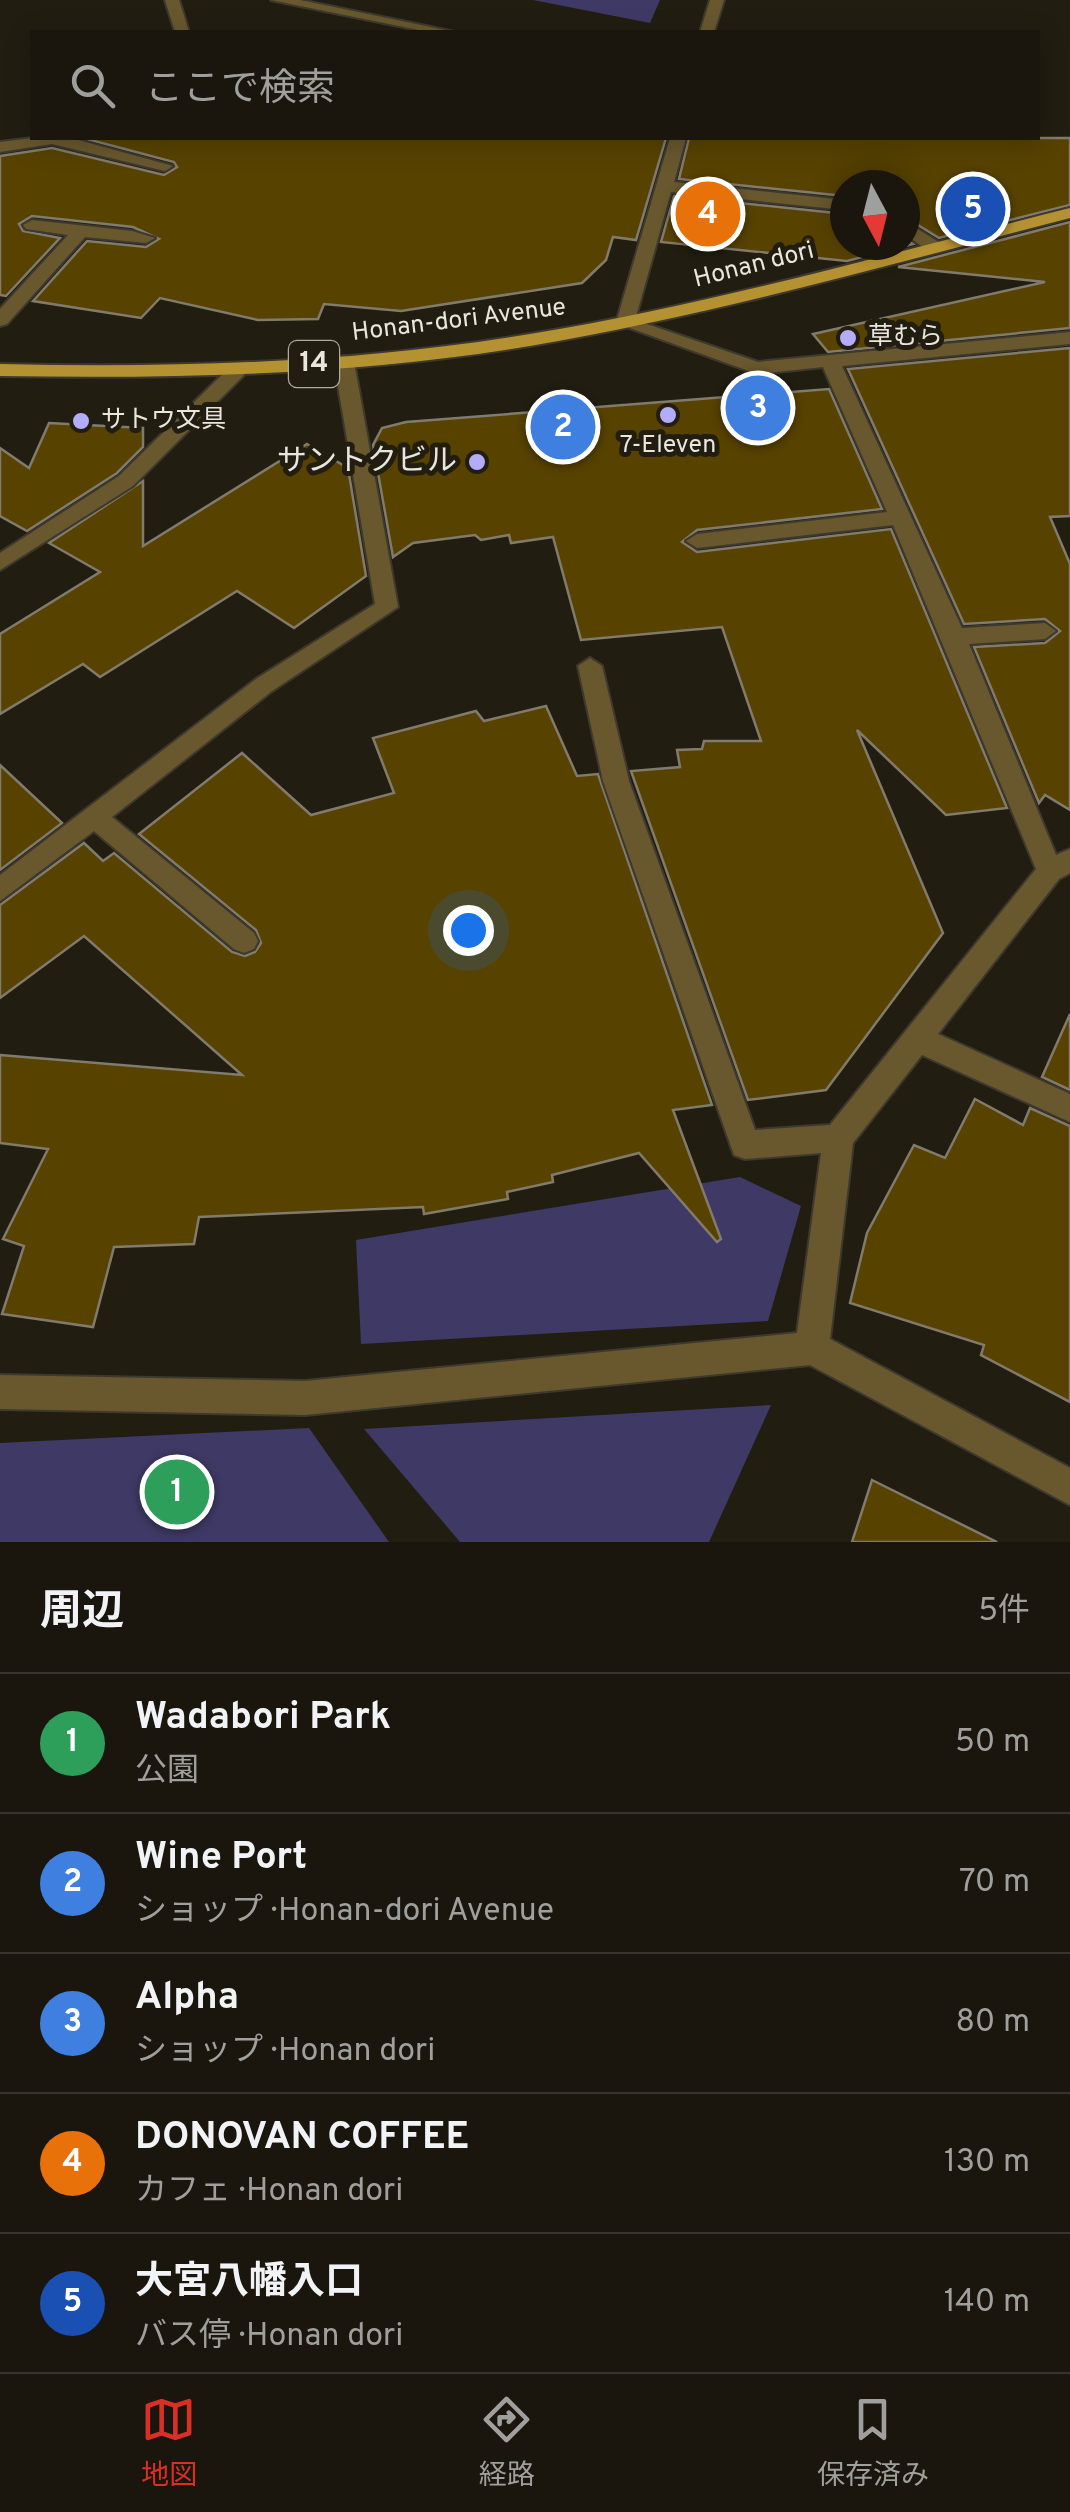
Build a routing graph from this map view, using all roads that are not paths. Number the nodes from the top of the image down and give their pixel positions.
1 (172, 0) edge
2 (278, 0) edge
3 (716, 0) edge
4 (181, 30) edge
5 (437, 30) edge
6 (708, 30) edge
7 (53, 140) edge
8 (64, 140) edge
9 (677, 140) edge
10 (0, 148) edge
11 (165, 166) dead end
12 (665, 186) junction
13 (830, 204) edge
14 (1070, 213) edge
15 (32, 225) dead end
16 (78, 235) junction
17 (920, 237) edge
18 (146, 238) dead end
19 (934, 247) junction
20 (0, 320) edge
21 (625, 323) junction
22 (1070, 338) edge
23 (344, 362) junction
24 (831, 364) junction
25 (0, 370) edge
26 (236, 372) junction
27 (900, 518) junction
28 (697, 541) dead end
29 (0, 562) edge
30 (1045, 630) dead end
31 (954, 637) junction
32 (590, 666) dead end
33 (95, 816) junction
34 (1060, 866) edge
35 (0, 890) edge
36 (244, 941) dead end
37 (920, 1040) junction
38 (1070, 1108) edge
39 (838, 1138) junction
40 (812, 1348) junction
41 (0, 1392) edge
42 (1070, 1488) edge

1 - 4 street
2 - 5 street
3 - 6 street
7 - 10 street
8 - 11 street
9 - 12 street
12 - 13 street
12 - 21 street
14 - 19 main road, Honan dori / 14
15 - 16 street
16 - 18 street
16 - 20 street
17 - 19 street
19 - 21 main road, Honan dori / 14
21 - 23 main road, Honan-dori Avenue / 14
21 - 24 street
22 - 24 street
23 - 26 main road, Honan-dori Avenue / 14
23 - 33 street
24 - 27 street
25 - 26 main road, Honan-dori Avenue / 14
26 - 29 street
27 - 28 street
27 - 31 street
30 - 31 street
31 - 34 street
32 - 39 street
33 - 35 street
33 - 36 street
34 - 37 street
37 - 38 street
37 - 39 street
39 - 40 street
40 - 41 street
40 - 42 street

